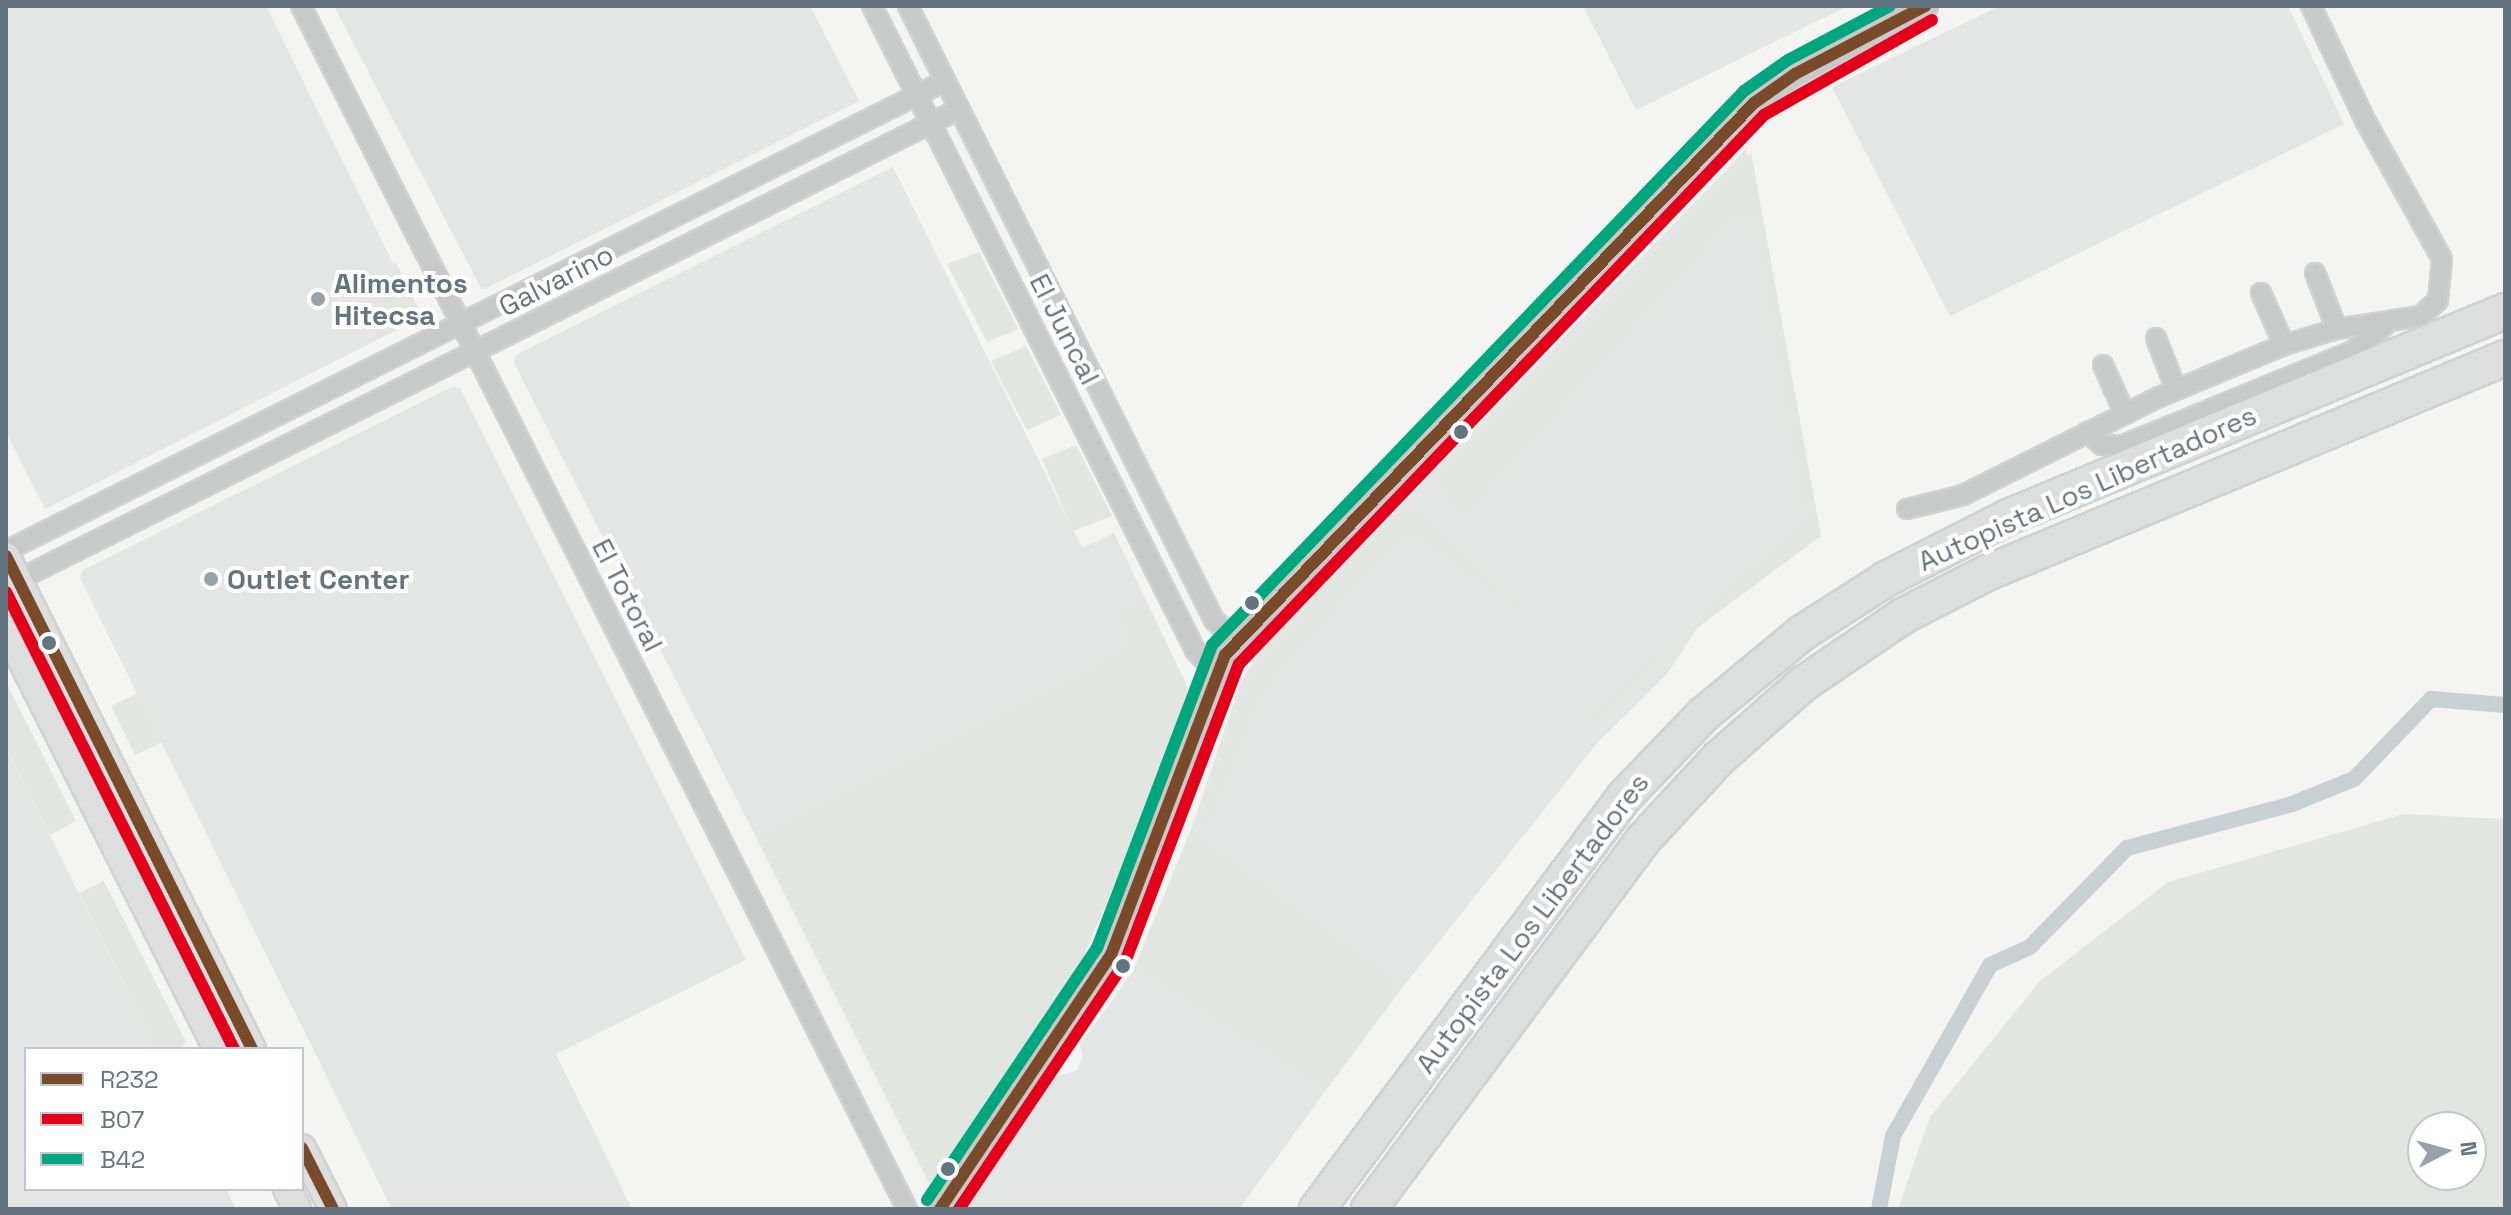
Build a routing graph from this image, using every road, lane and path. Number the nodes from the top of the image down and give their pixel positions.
1 (301, 6) edge
2 (872, 6) edge
3 (908, 6) edge
4 (1925, 6) edge
5 (2311, 6) edge
6 (945, 81) junction
7 (917, 95) junction
8 (959, 109) junction
9 (931, 123) junction
10 (2315, 273) dead end
11 (2261, 293) dead end
12 (2505, 311) edge
13 (460, 325) junction
14 (2385, 325) junction
15 (2337, 329) junction
16 (2156, 338) dead end
17 (2284, 345) junction
18 (474, 352) junction
19 (2505, 358) edge
20 (2103, 365) dead end
21 (2176, 389) junction
22 (2125, 414) junction
23 (2087, 432) junction
24 (1907, 509) dead end
25 (6, 554) edge
26 (12, 583) edge
27 (6, 629) edge
28 (1236, 641) junction
29 (1215, 672) junction
30 (87, 721) junction
31 (59, 734) junction
32 (216, 1047) edge
33 (251, 1047) edge
34 (304, 1152) edge
35 (288, 1191) edge
36 (297, 1209) edge
37 (333, 1209) edge
38 (907, 1209) edge
39 (940, 1209) edge
40 (1317, 1209) edge
41 (1369, 1209) edge

1 - 13 street, El Totoral
2 - 7 street, El Juncal
3 - 6 street, El Juncal
4 - 28 street
5 - 14 street
6 - 7 street, Galvarino
6 - 8 street, El Juncal
7 - 9 street, El Juncal
7 - 13 street, Galvarino
8 - 9 street, Galvarino
8 - 28 street, El Juncal
9 - 18 street, Galvarino
9 - 29 street, El Juncal
10 - 15 street
11 - 17 street
12 - 40 highway, Autopista Los Libertadores
13 - 18 street, El Totoral
13 - 25 street, Galvarino
14 - 15 street
14 - 23 street
15 - 17 street
16 - 21 street
17 - 21 street
18 - 26 street, Galvarino
18 - 38 street, El Totoral
19 - 41 highway, Autopista Los Libertadores
20 - 22 street
21 - 22 street
22 - 23 street
23 - 24 street
25 - 26 main road
26 - 30 main road
27 - 31 main road
28 - 29 street
29 - 39 street
30 - 31 main road
30 - 33 main road
31 - 32 main road
34 - 37 main road
35 - 36 main road

